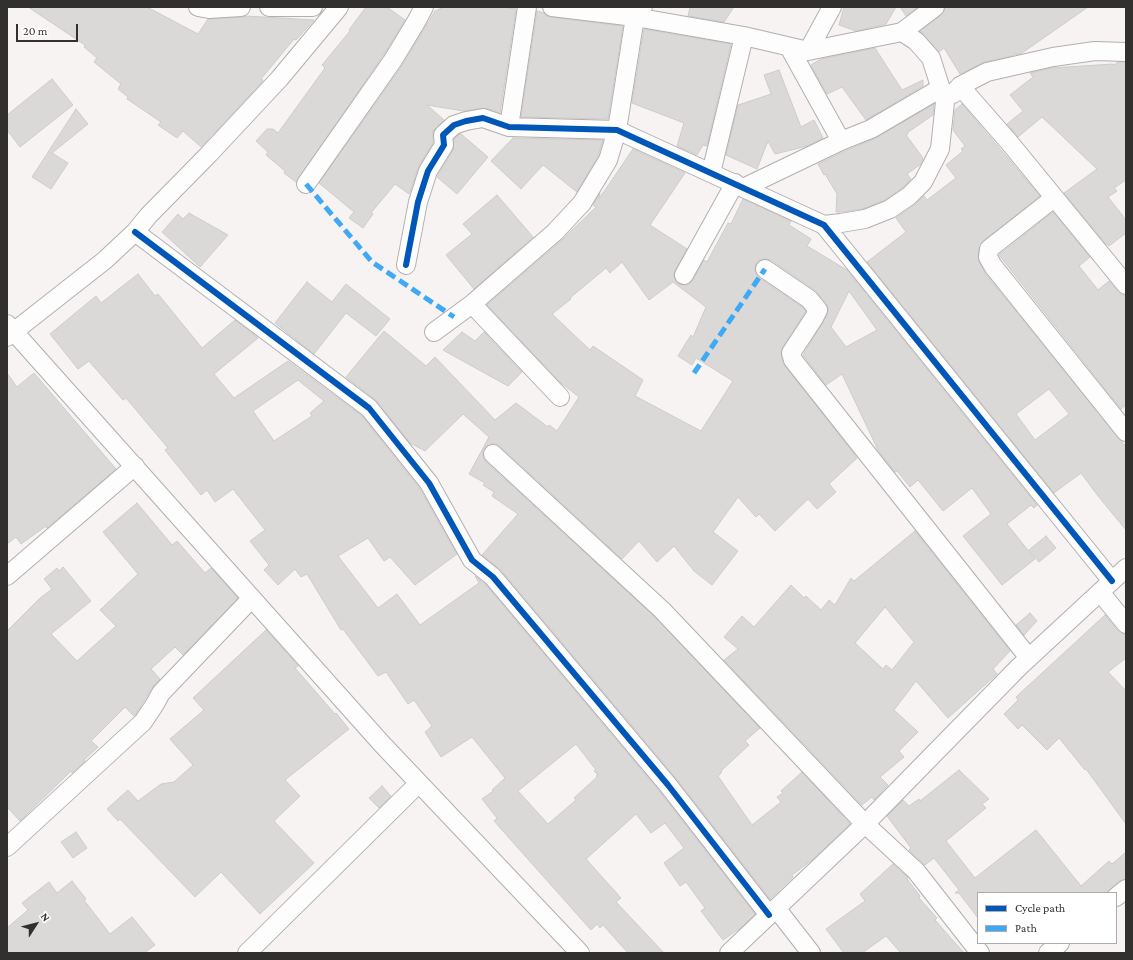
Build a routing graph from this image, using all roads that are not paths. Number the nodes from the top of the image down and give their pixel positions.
1 (241, 7) edge
2 (269, 7) edge
3 (313, 7) edge
4 (339, 7) edge
5 (424, 7) edge
6 (527, 7) edge
7 (552, 7) edge
8 (832, 7) edge
9 (935, 7) edge
10 (206, 8) edge
11 (639, 12) edge
12 (902, 32) junction
13 (744, 36) junction
14 (789, 47) junction
15 (808, 51) junction
16 (1126, 52) edge
17 (960, 86) junction
18 (943, 95) junction
19 (509, 127) junction
20 (616, 130) junction
21 (841, 141) junction
22 (710, 172) junction
23 (306, 184) dead end
24 (739, 186) junction
25 (1054, 198) junction
26 (824, 224) junction
27 (135, 232) junction
28 (406, 265) dead end
29 (765, 269) dead end
30 (684, 275) dead end
31 (1126, 285) edge
32 (472, 304) junction
33 (10, 331) edge
34 (434, 332) dead end
35 (560, 397) dead end
36 (1126, 432) edge
37 (493, 454) dead end
38 (135, 466) junction
39 (1126, 568) edge
40 (7, 576) edge
41 (1106, 587) junction
42 (252, 598) junction
43 (1126, 624) edge
44 (1029, 658) junction
45 (419, 783) junction
46 (865, 824) junction
47 (7, 847) edge
48 (1126, 888) edge
49 (1117, 896) edge
50 (773, 911) junction
51 (1059, 944) edge
52 (247, 953) edge
53 (580, 953) edge
54 (729, 953) edge
55 (812, 953) edge
56 (980, 953) edge
57 (1048, 953) edge

1 - 10 street
2 - 3 street
4 - 27 street
5 - 23 street
6 - 19 street
7 - 11 street
8 - 15 street
9 - 12 street
11 - 13 street
11 - 20 street
12 - 15 street
12 - 18 street
13 - 14 street
13 - 22 street
14 - 15 street
14 - 21 street
16 - 17 street
17 - 18 street
17 - 25 street
18 - 21 street
18 - 26 street
19 - 20 street
19 - 28 street
20 - 22 street
20 - 32 street
21 - 24 street
22 - 24 street
24 - 26 street
24 - 30 street
25 - 31 street
25 - 36 street
26 - 41 street
27 - 33 street
27 - 50 street
29 - 44 street
32 - 34 street
32 - 35 street
33 - 38 street
37 - 46 street
38 - 40 street
38 - 42 street
39 - 41 street
41 - 43 street
41 - 44 street
42 - 45 street
42 - 47 street
44 - 46 street
45 - 52 street
45 - 53 street
46 - 50 street
46 - 56 street
48 - 49 street
50 - 54 street
50 - 55 street
51 - 57 street

